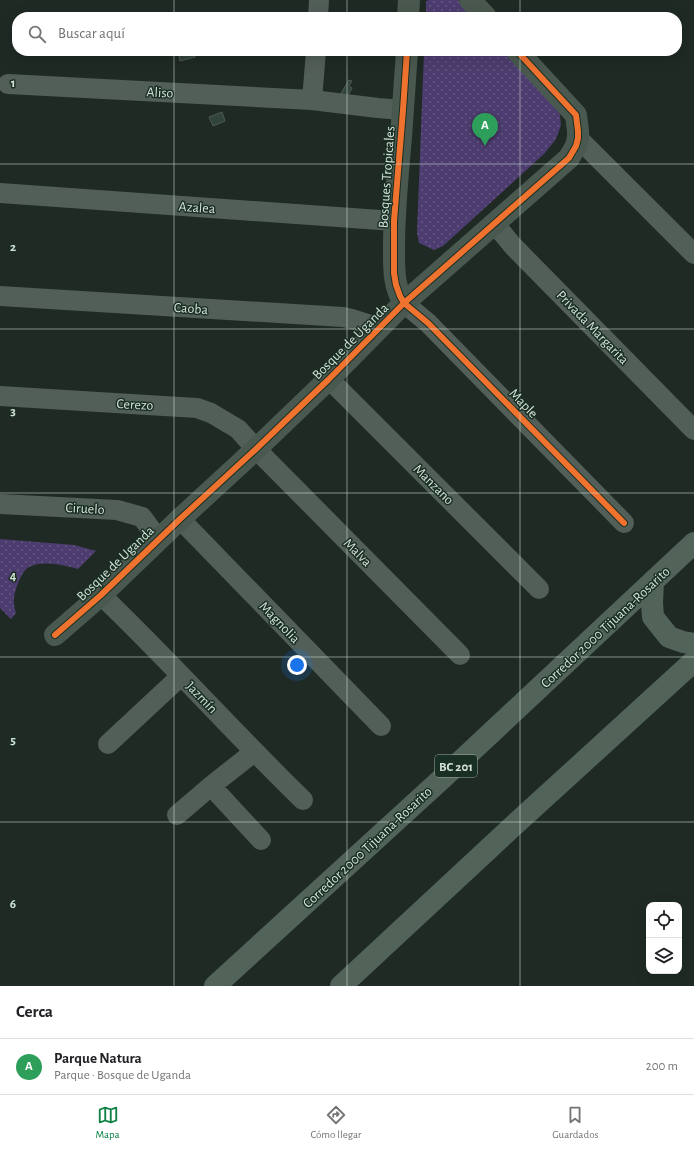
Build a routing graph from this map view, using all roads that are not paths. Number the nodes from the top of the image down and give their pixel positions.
1 (319, 0) edge
2 (409, 0) edge
3 (470, 0) edge
4 (318, 12) edge
5 (408, 12) edge
6 (481, 12) edge
7 (316, 56) edge
8 (407, 56) edge
9 (522, 56) edge
10 (8, 84) dead end
11 (312, 100) junction
12 (403, 110) junction
13 (578, 138) junction
14 (0, 193) edge
15 (394, 221) junction
16 (494, 223) junction
17 (694, 254) edge
18 (0, 296) edge
19 (404, 303) junction
20 (380, 328) junction
21 (329, 380) junction
22 (0, 396) edge
23 (694, 430) edge
24 (256, 449) junction
25 (0, 504) edge
26 (180, 519) junction
27 (624, 523) dead end
28 (158, 539) junction
29 (694, 543) edge
30 (654, 581) junction
31 (539, 589) dead end
32 (101, 595) junction
33 (55, 635) dead end
34 (694, 644) edge
35 (460, 655) dead end
36 (694, 661) edge
37 (181, 676) junction
38 (381, 726) dead end
39 (108, 744) dead end
40 (254, 752) junction
41 (211, 786) junction
42 (303, 800) dead end
43 (178, 815) dead end
44 (261, 840) dead end
45 (215, 986) edge
46 (341, 986) edge

1 - 4 street
2 - 5 street
3 - 6 street
7 - 11 street
8 - 12 street, Bosques Tropicales
9 - 13 street, Bosque de Uganda
10 - 11 street, Aliso
11 - 12 street, Aliso
12 - 15 street, Bosques Tropicales
13 - 16 street, Bosque de Uganda
13 - 17 street
14 - 15 street, Azalea
15 - 19 street, Bosques Tropicales
16 - 19 street, Bosque de Uganda
16 - 23 street, Privada Margarita
18 - 20 street, Caoba
19 - 20 street, Bosque de Uganda
19 - 27 street, Maple
20 - 21 street, Bosque de Uganda
21 - 24 street, Bosque de Uganda
21 - 31 street, Manzano
22 - 24 street, Cerezo
24 - 26 street, Bosque de Uganda
24 - 35 street, Malva
25 - 28 street, Ciruelo
26 - 28 street, Bosque de Uganda
26 - 38 street, Magnolia
28 - 32 street, Bosque de Uganda
29 - 30 highway, Corredor 2000 Tijuana-Rosarito / BC 201
30 - 34 highway
30 - 45 highway, Corredor 2000 Tijuana-Rosarito / BC 201
32 - 33 street, Bosque de Uganda
32 - 37 street, Jazmín
36 - 46 highway
37 - 39 street
37 - 40 street, Jazmín
40 - 41 street
40 - 42 street, Jazmín
41 - 43 street
41 - 44 street

